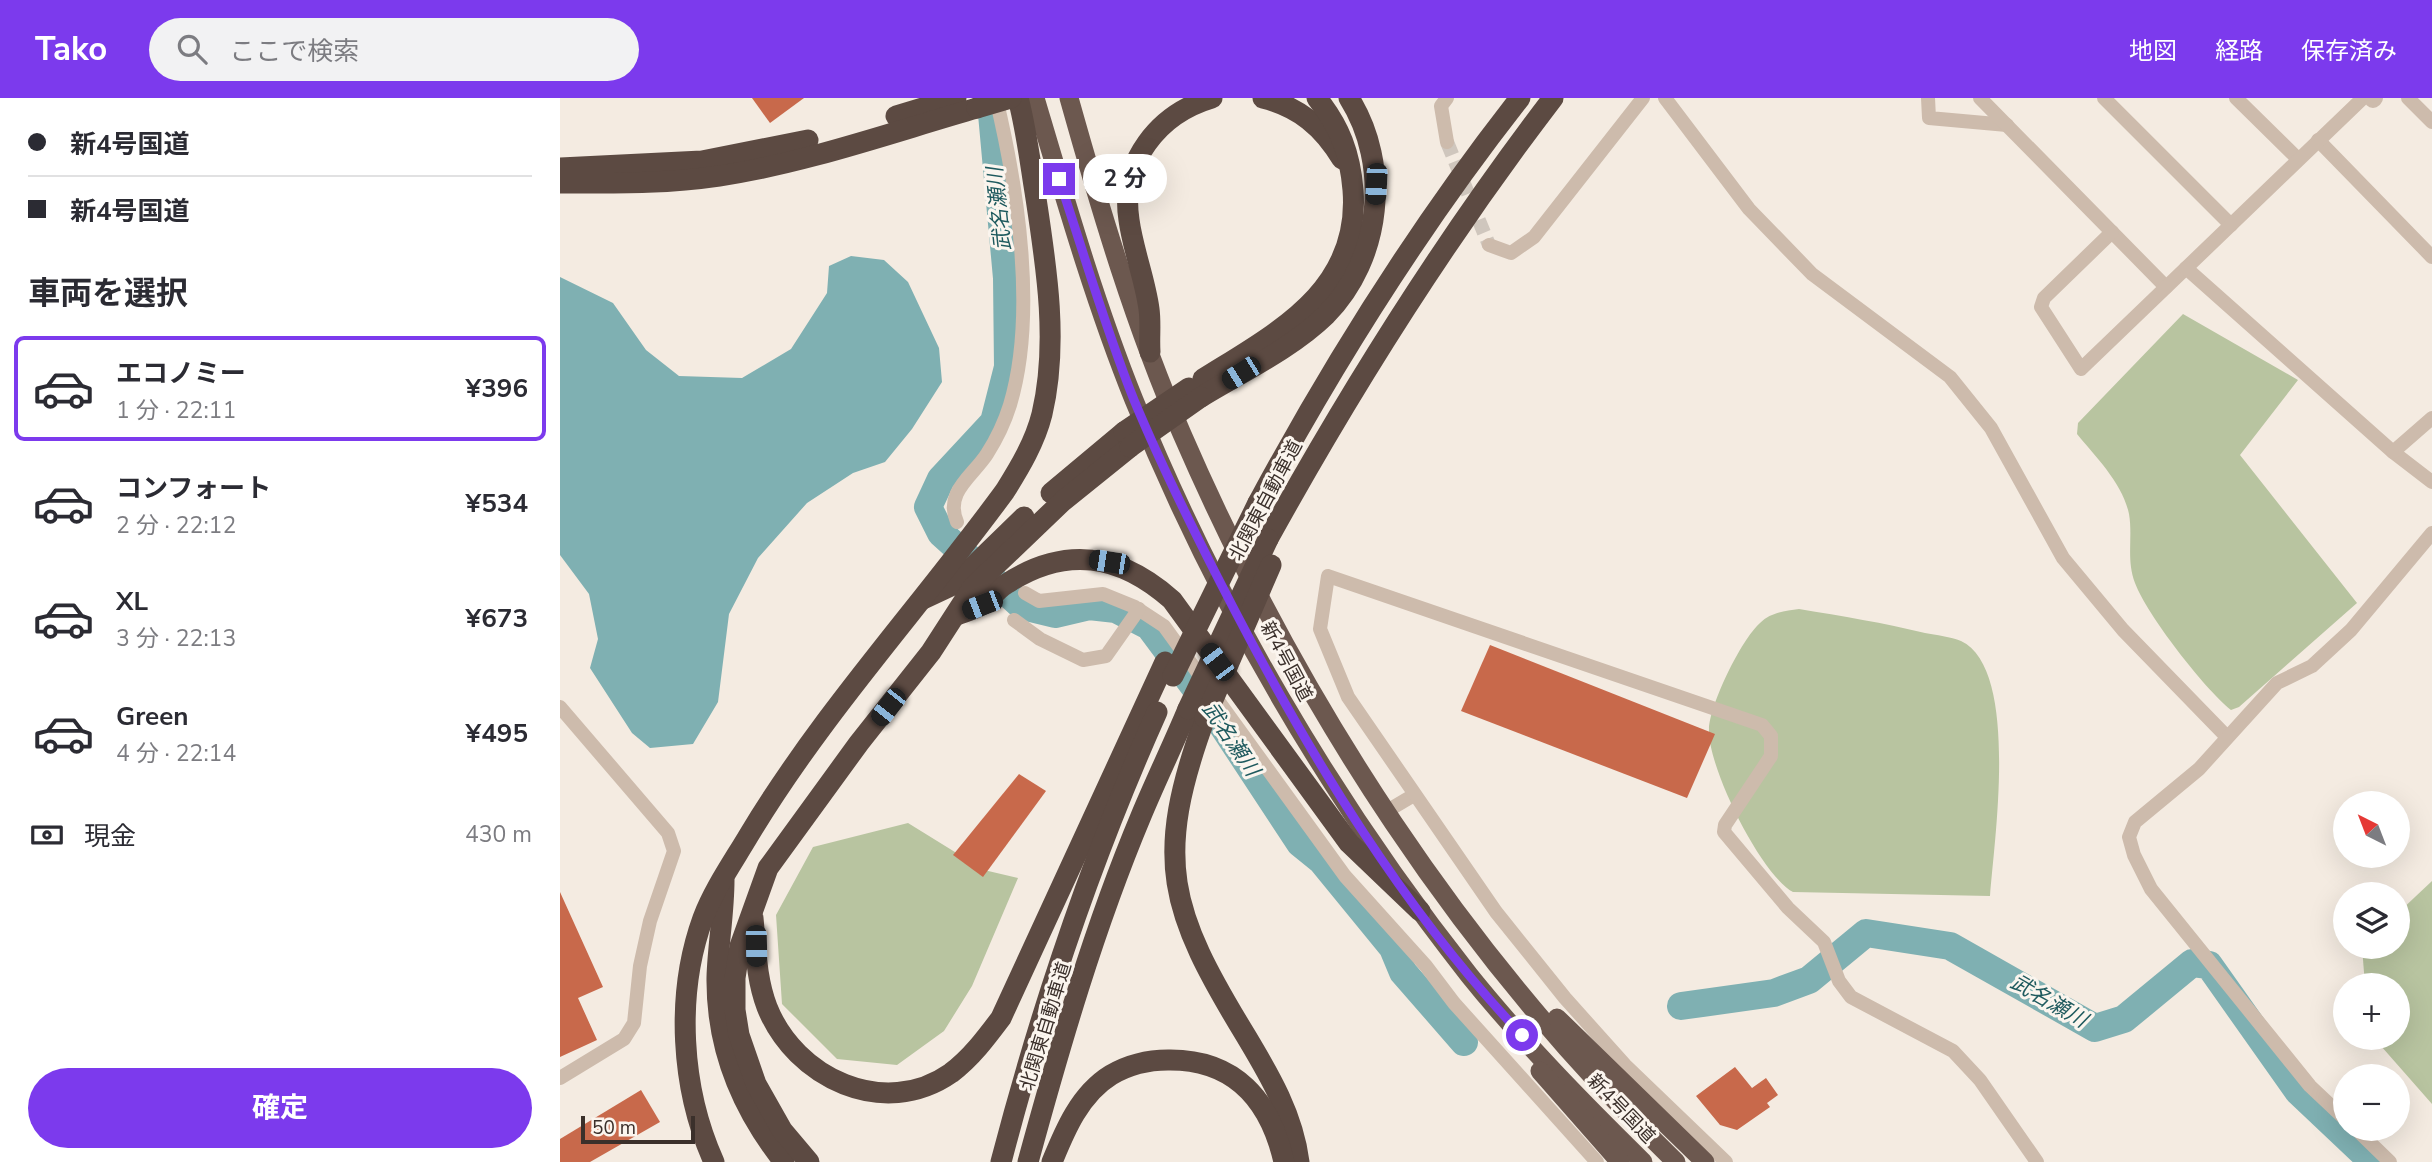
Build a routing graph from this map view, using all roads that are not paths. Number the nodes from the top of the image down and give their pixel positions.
1 (957, 98) edge
2 (1011, 98) edge
3 (1018, 98) edge
4 (1035, 98) edge
5 (1069, 98) edge
6 (1212, 98) edge
7 (1262, 98) edge
8 (1317, 98) edge
9 (1337, 98) edge
10 (1349, 98) edge
11 (1447, 98) edge
12 (1520, 98) edge
13 (1553, 98) edge
14 (1643, 98) edge
15 (1665, 98) edge
16 (1928, 98) edge
17 (2104, 98) edge
18 (2236, 98) edge
19 (2363, 98) edge
20 (2408, 98) edge
21 (1987, 100) edge
22 (986, 103) edge
23 (2432, 122) edge
24 (1363, 124) junction
25 (2007, 125) junction
26 (2318, 140) junction
27 (1447, 142) tunnel mouth
28 (2298, 159) junction
29 (560, 168) edge
30 (1352, 176) junction
31 (560, 183) edge
32 (2231, 225) junction
33 (2112, 232) junction
34 (1489, 245) dead end
35 (2432, 257) edge
36 (2186, 268) junction
37 (2166, 287) junction
38 (1150, 352) junction
39 (1198, 391) junction
40 (2432, 418) edge
41 (1127, 440) junction
42 (2393, 452) junction
43 (2432, 482) edge
44 (957, 522) dead end
45 (2432, 533) edge
46 (1025, 593) dead end
47 (921, 600) junction
48 (1139, 609) junction
49 (957, 615) junction
50 (1014, 620) dead end
51 (1169, 669) junction
52 (560, 707) edge
53 (1197, 713) junction
54 (2227, 737) junction
55 (1414, 795) junction
56 (1387, 811) junction
57 (724, 878) junction
58 (1420, 911) junction
59 (753, 916) junction
60 (1478, 942) junction
61 (1505, 1018) junction
62 (560, 1078) edge
63 (2333, 1107) edge
64 (2366, 1141) edge
65 (2383, 1160) edge
66 (714, 1162) edge
67 (784, 1162) edge
68 (808, 1162) edge
69 (1001, 1162) edge
70 (1028, 1162) edge
71 (1052, 1162) edge
72 (1284, 1162) edge
73 (1299, 1162) edge
74 (1597, 1162) edge
75 (1619, 1162) edge
76 (1643, 1162) edge
77 (1676, 1162) edge
78 (1705, 1162) edge
79 (1726, 1162) edge
80 (2037, 1162) edge

1 - 29 highway
2 - 22 highway, bridge
3 - 47 highway
4 - 58 highway, 新4号国道
5 - 38 highway, 新4号国道
6 - 38 highway
7 - 30 highway
8 - 30 highway
9 - 24 highway
10 - 24 highway
11 - 27 street
12 - 51 highway, 北関東自動車道, bridge
13 - 53 highway, bridge
14 - 34 street
15 - 54 street
16 - 25 street
17 - 32 street
18 - 28 street
19 - 26 street
20 - 23 street
21 - 25 street
22 - 31 highway
22 - 44 street
24 - 39 highway
25 - 33 street
26 - 28 street
26 - 35 street
28 - 32 street
30 - 39 highway
32 - 36 street
33 - 37 street
33 - 37 street
36 - 37 street
36 - 42 street
38 - 56 highway, 新4号国道
39 - 41 highway, bridge
40 - 42 street
41 - 47 highway
41 - 49 highway
42 - 43 street
45 - 54 street
46 - 48 street
47 - 57 highway
48 - 50 street
48 - 74 street
49 - 58 highway
49 - 59 highway
51 - 59 highway
51 - 69 highway, 北関東自動車道
52 - 62 street
53 - 70 highway, 北関東自動車道
53 - 73 highway
54 - 63 street
55 - 56 street
55 - 79 street
55 - 80 street
56 - 60 highway, 新4号国道
57 - 66 highway
57 - 67 highway
58 - 61 highway, 新4号国道
59 - 68 highway
60 - 77 highway, 新4号国道
60 - 78 highway
61 - 75 highway
61 - 76 highway, 新4号国道
64 - 65 street
71 - 72 highway

